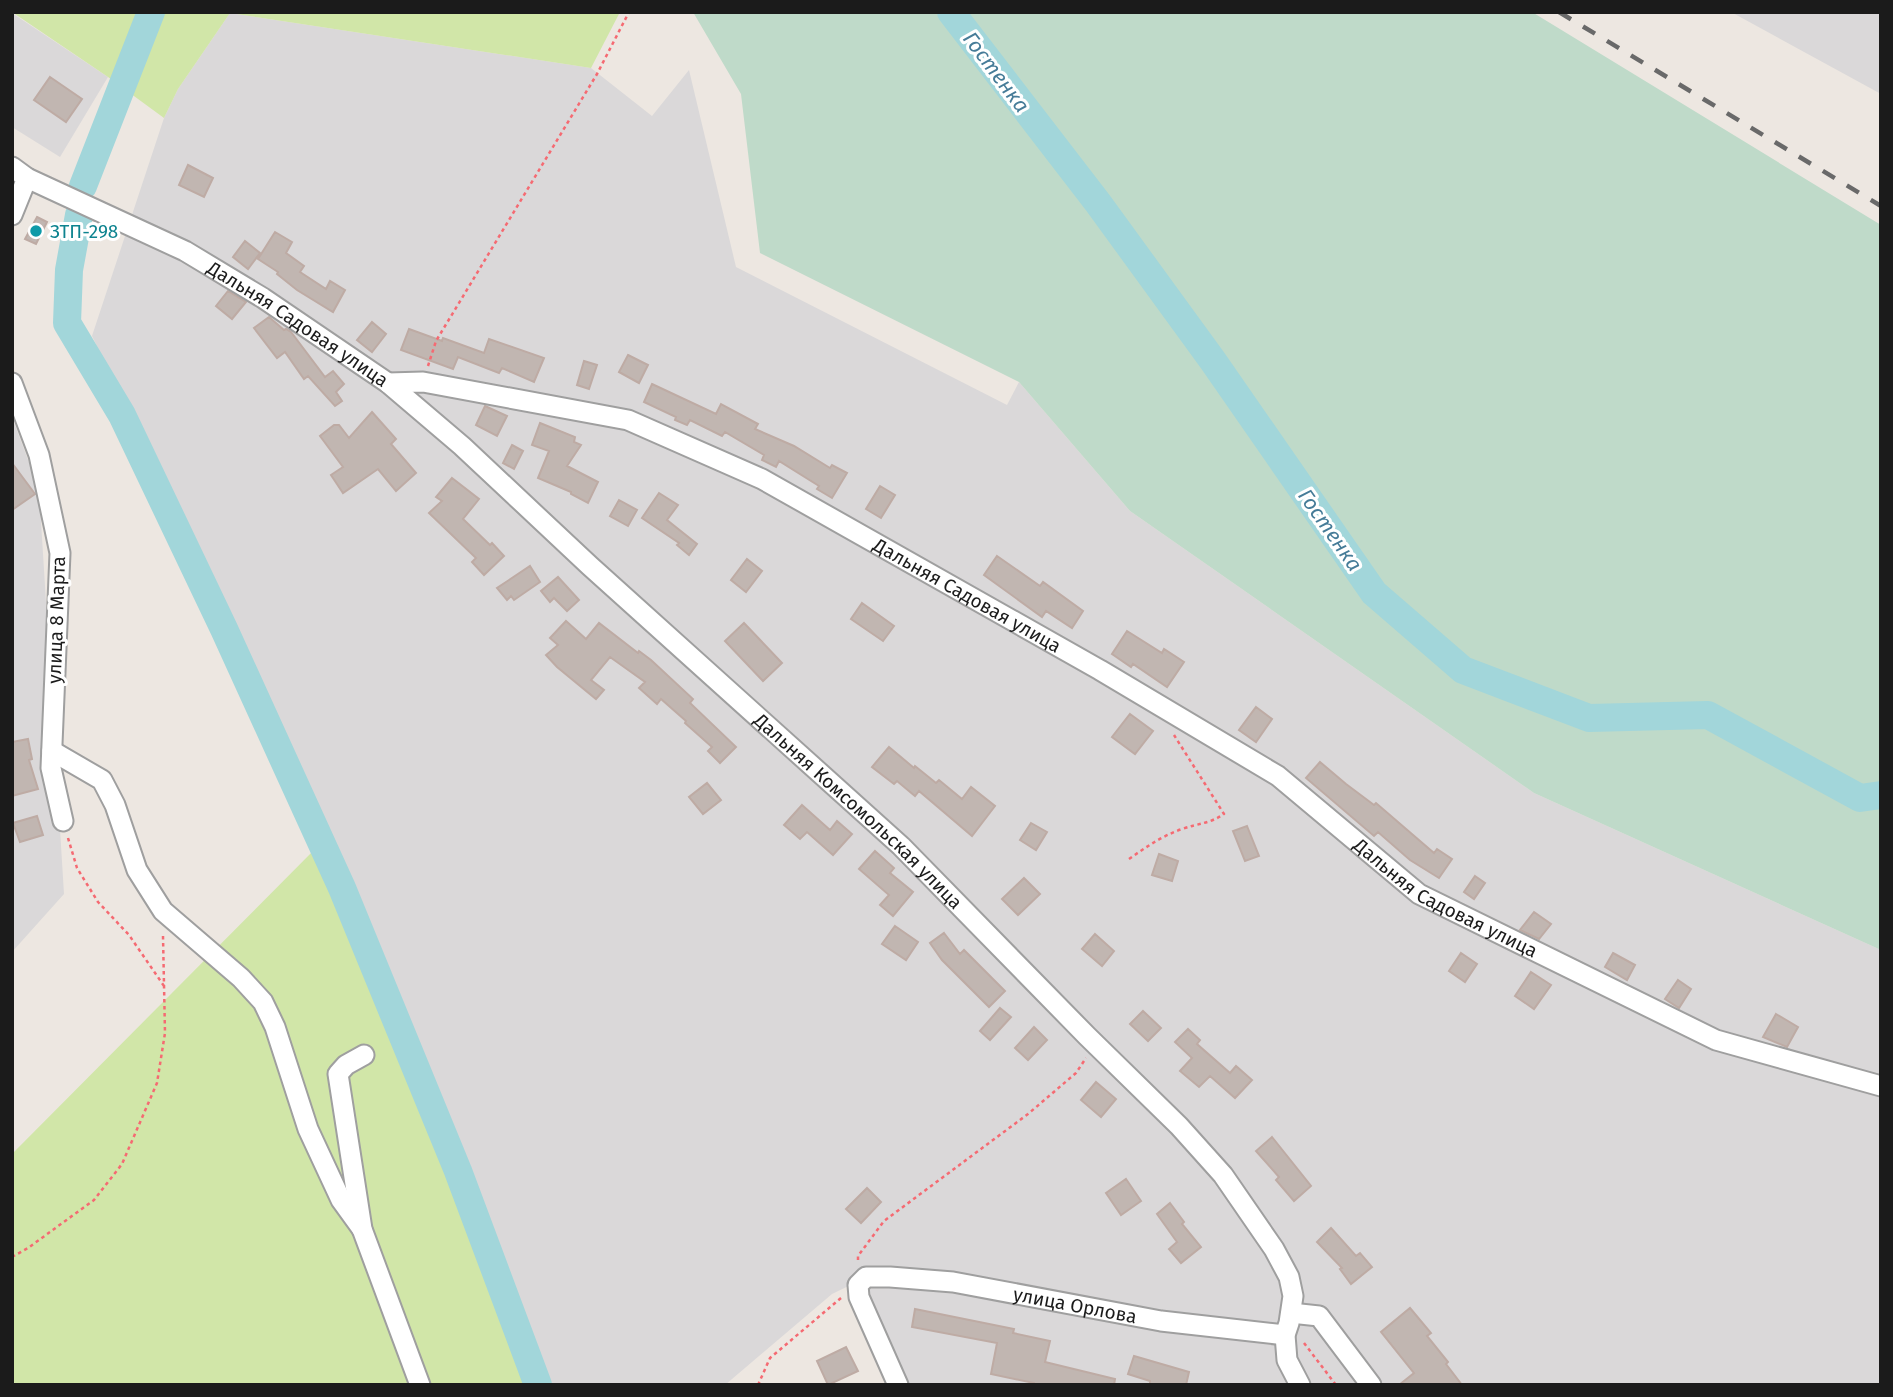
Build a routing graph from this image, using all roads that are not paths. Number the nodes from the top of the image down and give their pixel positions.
1 (20, 173) edge
2 (12, 215) edge
3 (12, 383) edge
4 (388, 383) junction
5 (52, 751) junction
6 (63, 821) road end
7 (364, 1055) dead end
8 (1881, 1086) edge
9 (362, 1229) junction
10 (1289, 1324) junction
11 (420, 1385) edge
12 (898, 1385) edge
13 (1300, 1385) edge
14 (1371, 1385) edge

1 - 2 street
1 - 4 street, Дальняя Садовая улица
3 - 5 street, улица 8 Марта
4 - 8 street, Дальняя Садовая улица
4 - 10 street, Дальняя Комсомольская улица
5 - 6 street, улица 8 Марта
5 - 9 street
7 - 9 street
9 - 11 street
10 - 12 street, улица Орлова
10 - 13 street
10 - 14 street

